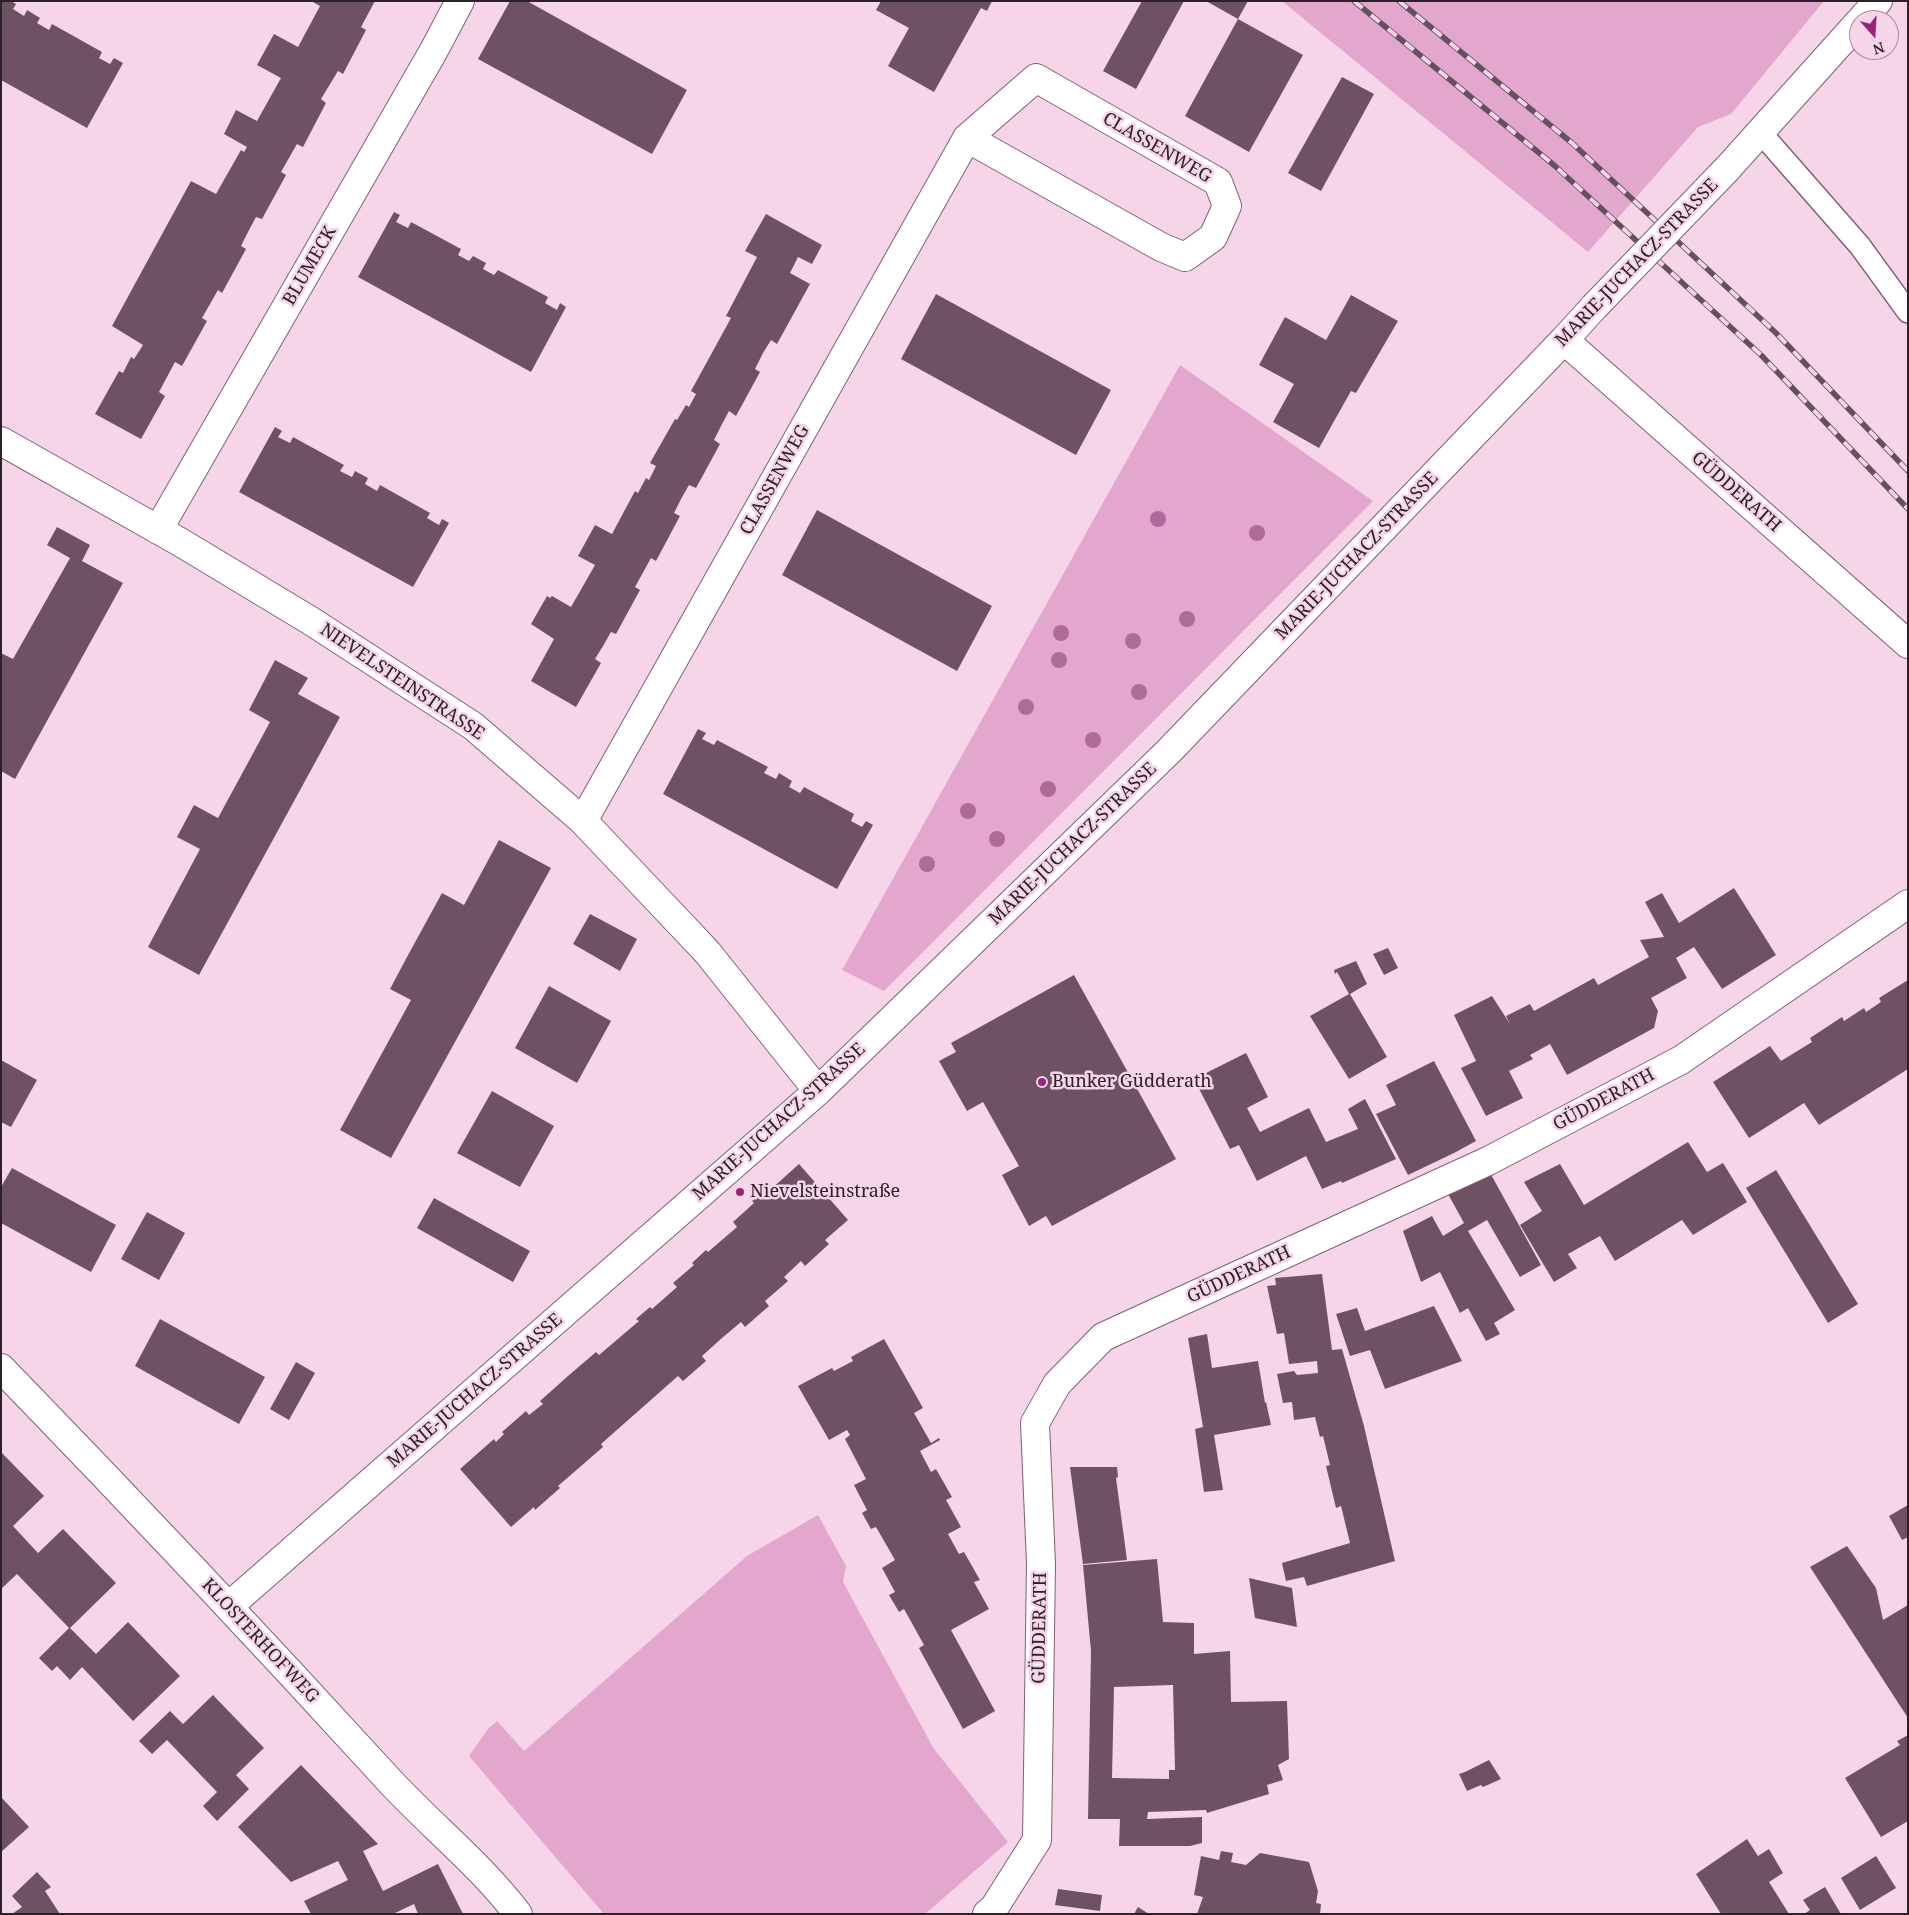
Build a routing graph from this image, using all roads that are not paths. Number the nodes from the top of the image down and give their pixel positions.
1 (460, 1) edge
2 (1849, 33) edge
3 (1761, 132) junction
4 (967, 138) junction
5 (1908, 312) edge
6 (1564, 340) junction
7 (1, 441) edge
8 (158, 530) junction
9 (1908, 644) edge
10 (583, 821) junction
11 (1908, 904) edge
12 (818, 1091) junction
13 (5, 1380) edge
14 (229, 1606) junction
15 (518, 1914) edge
16 (987, 1914) edge

1 - 8 street, BLUMECK
2 - 3 street, MARIE-JUCHACZ-STRASSE
3 - 5 lane
3 - 6 street, MARIE-JUCHACZ-STRASSE, bridge
4 - 4 street, CLASSENWEG
4 - 10 street, CLASSENWEG
6 - 9 street, GÜDDERATH
6 - 12 street, MARIE-JUCHACZ-STRASSE
7 - 8 street, NIEVELSTEINSTRASSE
8 - 10 street, NIEVELSTEINSTRASSE
10 - 12 street, NIEVELSTEINSTRASSE
11 - 16 street, GÜDDERATH
12 - 14 street, MARIE-JUCHACZ-STRASSE
13 - 14 street, KLOSTERHOFWEG
14 - 15 street, KLOSTERHOFWEG

